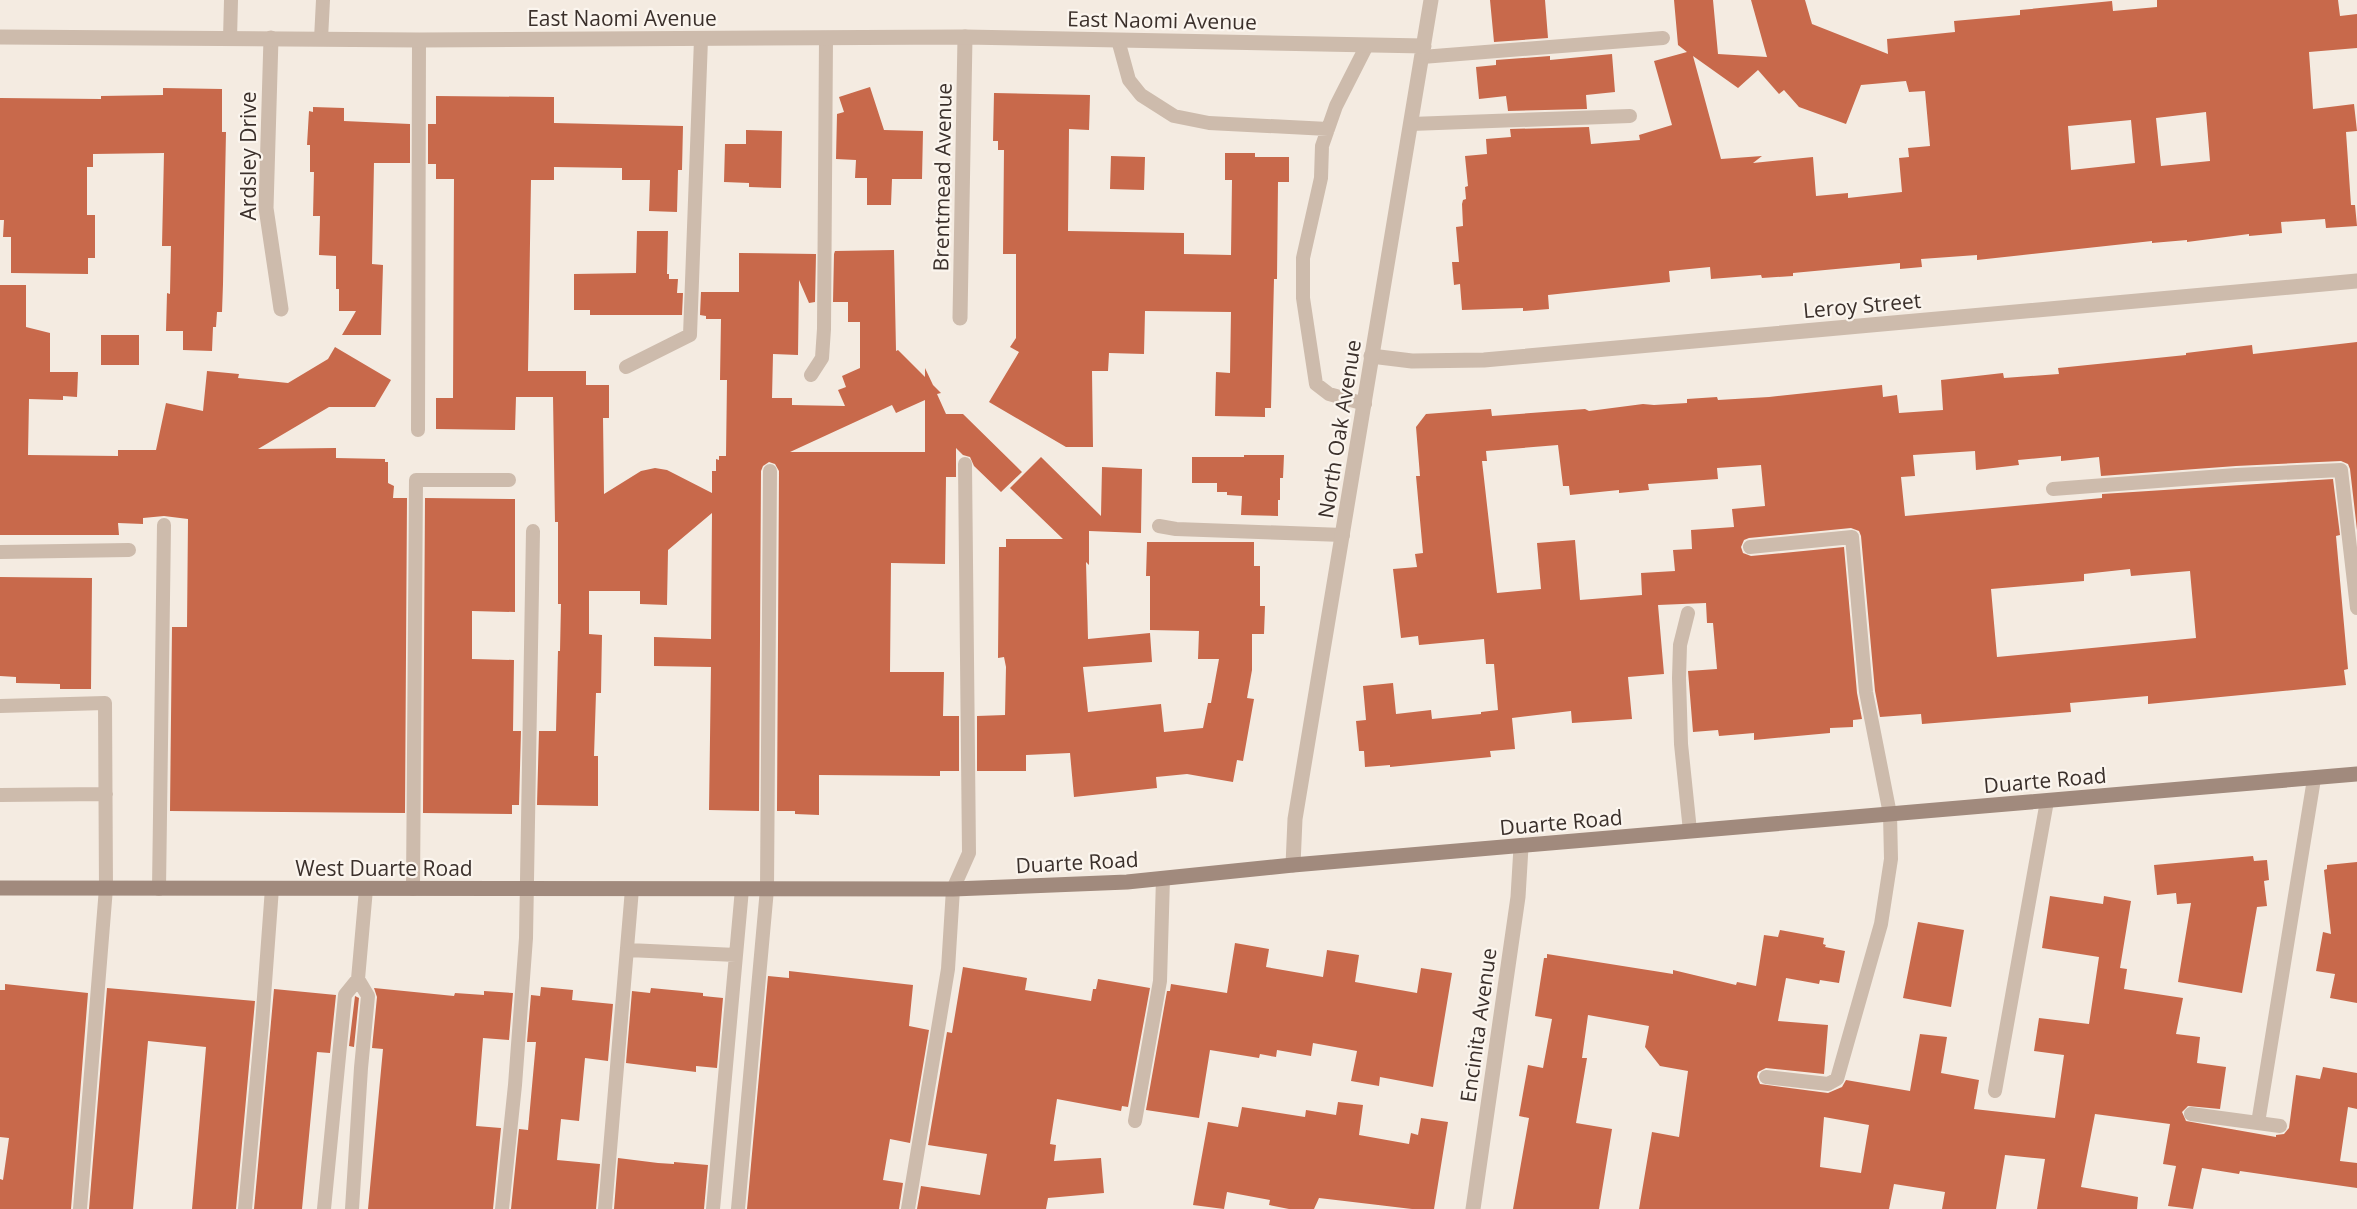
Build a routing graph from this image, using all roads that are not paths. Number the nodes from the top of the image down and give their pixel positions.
1 (231, 0) edge
2 (323, 0) edge
3 (1431, 0) edge
4 (0, 37) edge
5 (965, 37) junction
6 (826, 38) junction
7 (1663, 38) dead end
8 (230, 39) junction
9 (271, 39) junction
10 (321, 39) junction
11 (701, 39) junction
12 (419, 40) junction
13 (1118, 40) junction
14 (1367, 45) junction
15 (1423, 52) junction
16 (1630, 116) dead end
17 (1411, 124) junction
18 (1328, 129) junction
19 (2357, 281) edge
20 (281, 309) dead end
21 (960, 318) dead end
22 (1371, 356) junction
23 (626, 367) dead end
24 (811, 375) dead end
25 (1365, 404) junction
26 (418, 430) dead end
27 (965, 464) dead end
28 (770, 471) dead end
29 (508, 480) dead end
30 (2053, 489) dead end
31 (164, 525) dead end
32 (1160, 526) dead end
33 (533, 531) dead end
34 (1343, 534) junction
35 (1750, 547) dead end
36 (129, 550) dead end
37 (0, 552) edge
38 (2357, 608) edge
39 (1688, 613) dead end
40 (0, 706) edge
41 (2357, 774) edge
42 (2314, 778) junction
43 (0, 795) edge
44 (106, 795) junction
45 (2047, 801) junction
46 (1890, 814) junction
47 (1690, 831) junction
48 (1521, 847) junction
49 (1293, 864) junction
50 (1163, 878) junction
51 (0, 888) edge
52 (106, 888) junction
53 (272, 888) junction
54 (159, 889) junction
55 (366, 889) junction
56 (413, 889) junction
57 (528, 889) junction
58 (632, 889) junction
59 (742, 889) junction
60 (767, 889) junction
61 (953, 889) junction
62 (628, 950) junction
63 (736, 955) junction
64 (358, 979) junction
65 (1766, 1077) dead end
66 (1995, 1091) dead end
67 (2191, 1114) dead end
68 (1135, 1121) dead end
69 (2258, 1123) junction
70 (2280, 1126) dead end
71 (80, 1209) edge
72 (245, 1209) edge
73 (324, 1209) edge
74 (352, 1209) edge
75 (502, 1209) edge
76 (604, 1209) edge
77 (713, 1209) edge
78 (738, 1209) edge
79 (908, 1209) edge
80 (1473, 1209) edge

1 - 8 lane
2 - 10 lane
3 - 15 street, North Oak Avenue
4 - 8 street, East Naomi Avenue
5 - 6 street, East Naomi Avenue
5 - 13 street, East Naomi Avenue
5 - 21 street, Brentmead Avenue
6 - 11 street, East Naomi Avenue
6 - 24 lane
7 - 15 lane
8 - 9 street, East Naomi Avenue
9 - 10 street, East Naomi Avenue
9 - 20 street, Ardsley Drive
10 - 12 street, East Naomi Avenue
11 - 12 street, East Naomi Avenue
11 - 23 lane
12 - 26 lane
13 - 14 street, East Naomi Avenue
13 - 18 lane
14 - 15 street, East Naomi Avenue
14 - 18 lane
15 - 17 street, North Oak Avenue
16 - 17 lane
17 - 22 street, North Oak Avenue
18 - 25 lane
19 - 22 street, Leroy Street
22 - 25 street, North Oak Avenue
25 - 34 street, North Oak Avenue
27 - 61 lane
28 - 60 lane
29 - 56 lane
30 - 38 lane
31 - 54 lane
32 - 34 lane
33 - 57 lane
34 - 49 street, North Oak Avenue
35 - 46 lane
36 - 37 lane
39 - 47 lane
40 - 44 lane
41 - 42 main road, Duarte Road
42 - 45 main road, Duarte Road
42 - 69 lane
43 - 44 lane
44 - 52 lane
45 - 46 main road, Duarte Road
45 - 66 lane
46 - 47 main road, Duarte Road
46 - 65 lane
47 - 48 main road, Duarte Road
48 - 49 main road, Duarte Road
48 - 80 street, Encinita Avenue
49 - 50 main road, Duarte Road
50 - 61 main road, Duarte Road
50 - 68 lane
51 - 52 main road, West Duarte Road
52 - 54 main road, West Duarte Road
52 - 71 lane
53 - 54 main road, West Duarte Road
53 - 55 main road, West Duarte Road
53 - 72 lane
55 - 56 main road, West Duarte Road
55 - 64 lane
56 - 57 main road, West Duarte Road
57 - 58 main road, West Duarte Road
57 - 75 lane
58 - 59 main road, West Duarte Road
58 - 62 lane
59 - 60 main road, West Duarte Road
59 - 63 lane
60 - 61 main road, Duarte Road
60 - 78 lane
61 - 79 lane
62 - 63 lane
62 - 76 lane
63 - 77 lane
64 - 73 lane
64 - 74 lane
67 - 69 lane
69 - 70 lane

